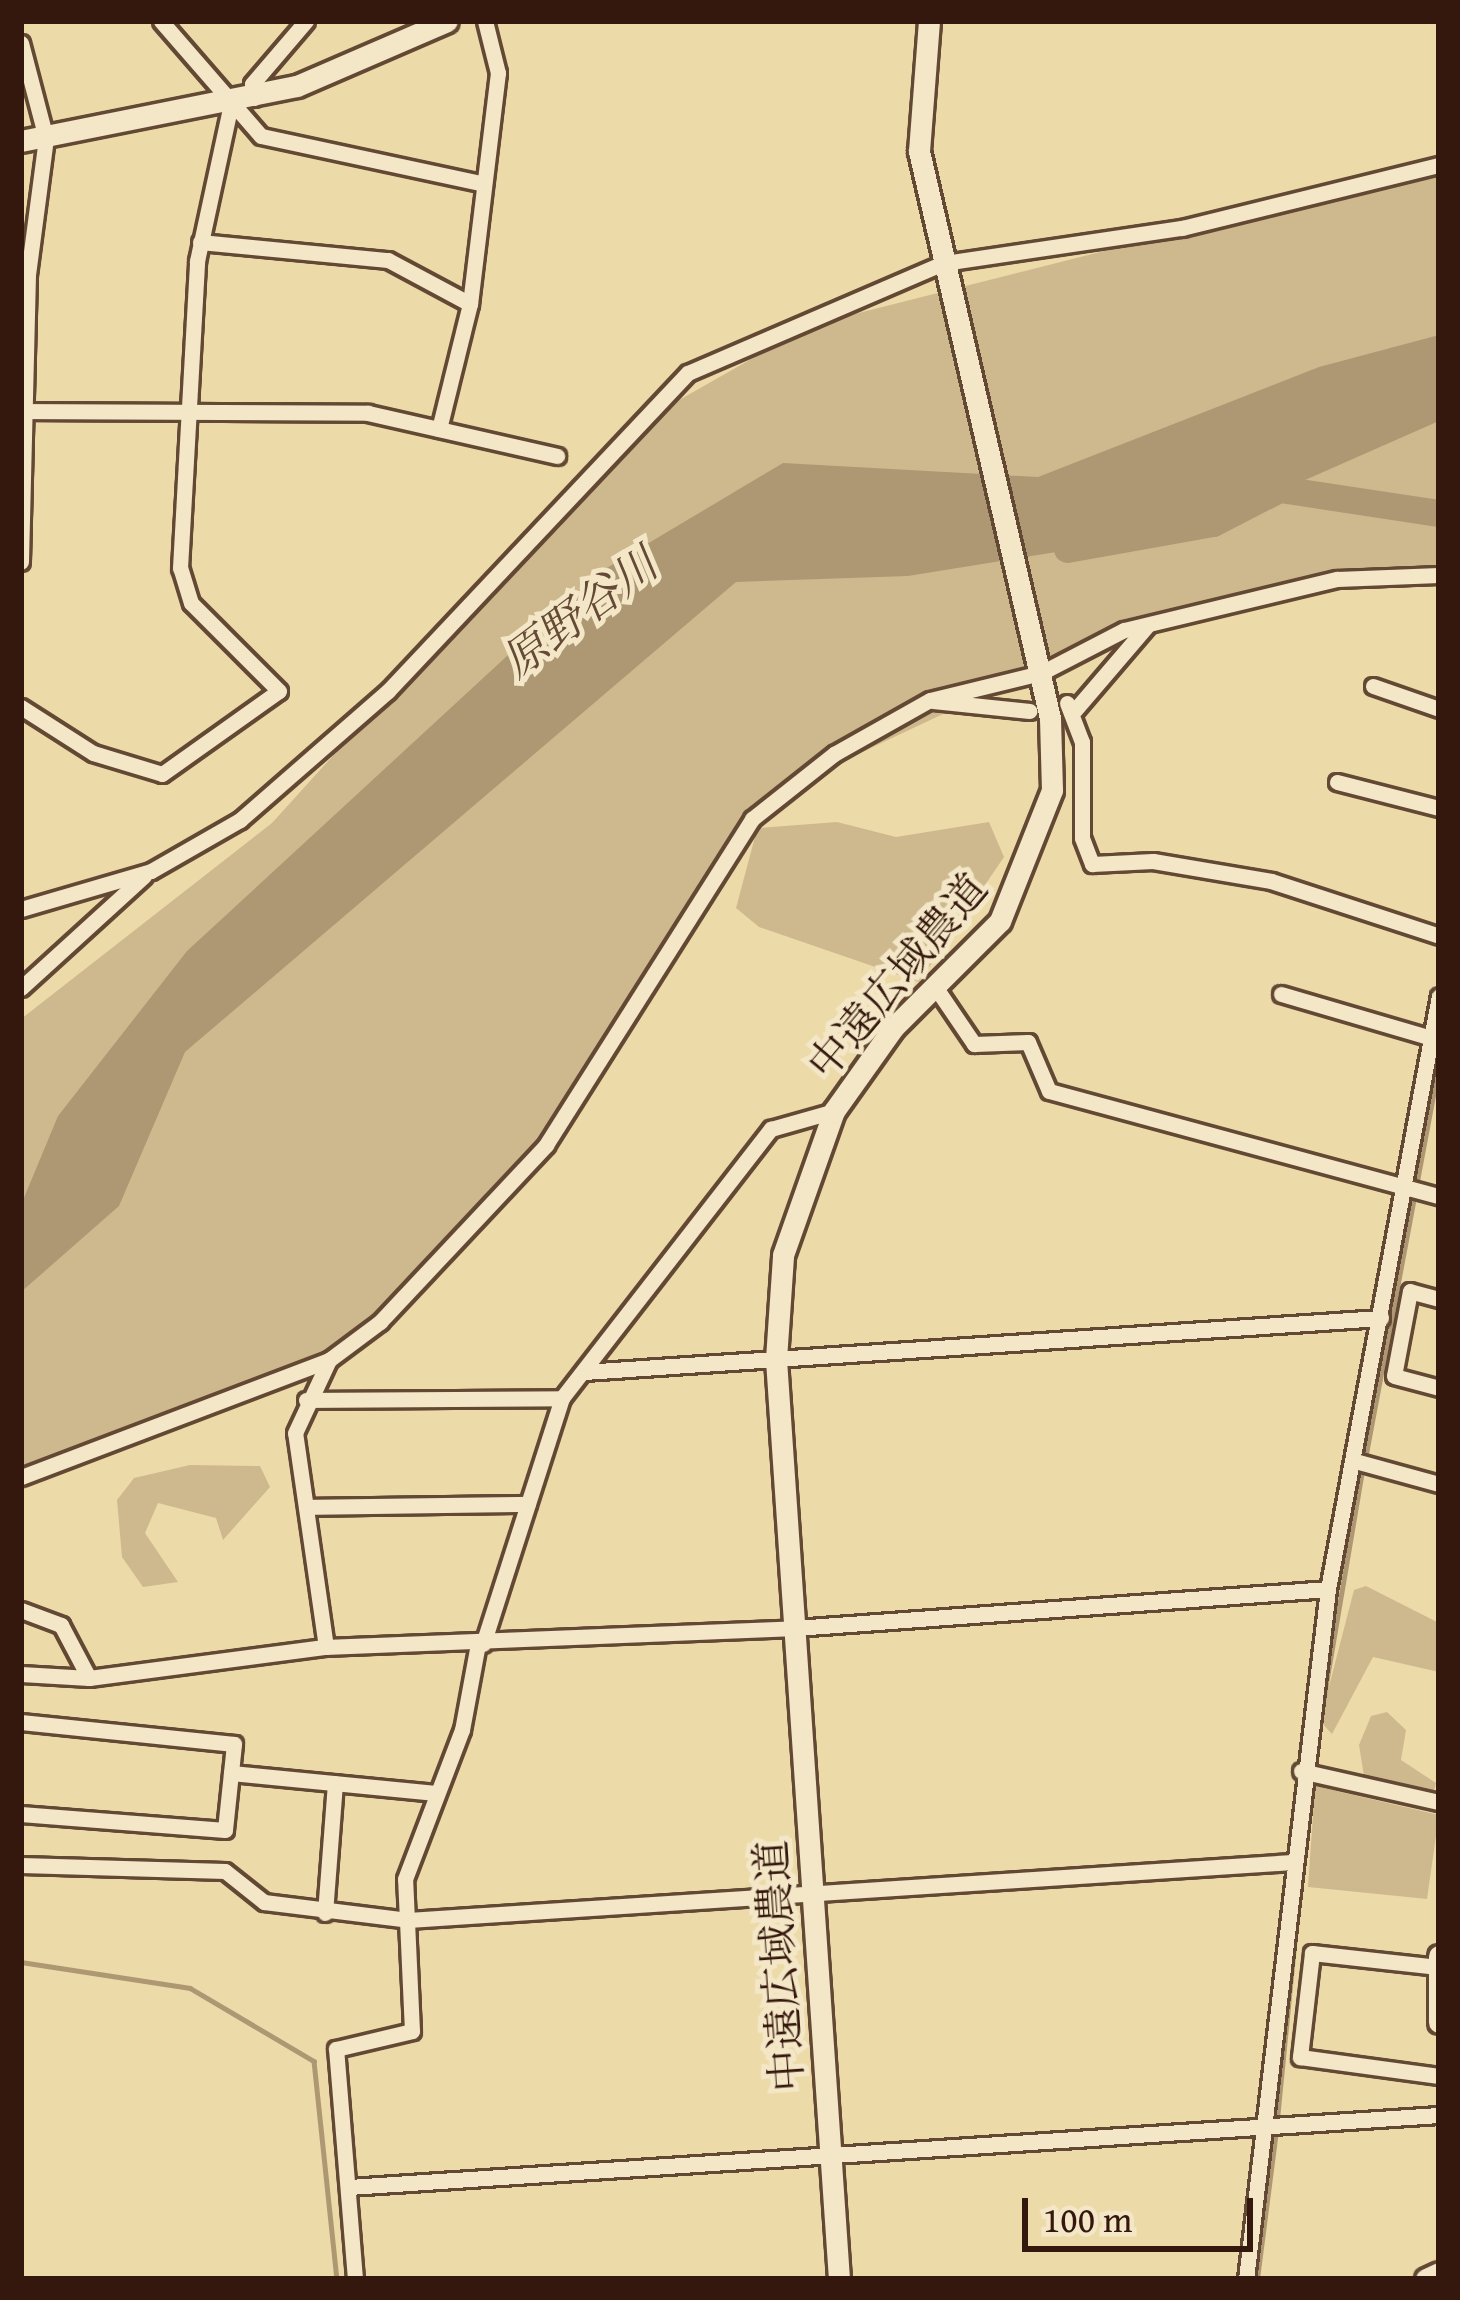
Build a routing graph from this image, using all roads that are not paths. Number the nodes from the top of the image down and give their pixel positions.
1 (161, 21) edge
2 (306, 21) edge
3 (447, 21) edge
4 (485, 21) edge
5 (929, 21) edge
6 (21, 43) edge
7 (254, 98) junction
8 (231, 104) junction
9 (46, 138) junction
10 (21, 141) edge
11 (1439, 165) edge
12 (484, 184) junction
13 (200, 242) junction
14 (946, 272) junction
15 (470, 304) junction
16 (184, 409) junction
17 (22, 412) edge
18 (439, 429) junction
19 (556, 456) dead end
20 (21, 562) edge
21 (1439, 575) edge
22 (1149, 624) junction
23 (1039, 662) junction
24 (1372, 686) dead end
25 (930, 700) junction
26 (21, 707) edge
27 (1439, 709) edge
28 (1029, 711) dead end
29 (1337, 782) dead end
30 (1439, 808) edge
31 (151, 871) junction
32 (21, 909) edge
33 (1439, 936) edge
34 (21, 988) edge
35 (936, 988) junction
36 (1281, 994) dead end
37 (1439, 996) edge
38 (1431, 1038) junction
39 (834, 1111) junction
40 (1404, 1186) junction
41 (1439, 1196) edge
42 (1439, 1299) edge
43 (1382, 1318) junction
44 (776, 1359) junction
45 (329, 1360) junction
46 (584, 1372) junction
47 (1439, 1388) edge
48 (562, 1398) junction
49 (305, 1400) junction
50 (1354, 1461) junction
51 (21, 1477) edge
52 (1439, 1484) edge
53 (528, 1504) junction
54 (306, 1507) junction
55 (1328, 1588) junction
56 (21, 1610) edge
57 (796, 1628) junction
58 (480, 1644) junction
59 (326, 1647) junction
60 (21, 1674) edge
61 (89, 1678) junction
62 (21, 1722) edge
63 (1301, 1771) junction
64 (231, 1773) junction
65 (335, 1783) junction
66 (436, 1793) junction
67 (1439, 1802) edge
68 (21, 1814) edge
69 (1292, 1862) junction
70 (21, 1865) edge
71 (812, 1892) junction
72 (325, 1913) junction
73 (408, 1920) junction
74 (1439, 1956) edge
75 (1438, 1967) edge
76 (1439, 2022) edge
77 (1439, 2076) edge
78 (1439, 2116) edge
79 (1266, 2128) junction
80 (831, 2155) junction
81 (349, 2187) junction
82 (1439, 2273) edge
83 (355, 2279) edge
84 (839, 2279) edge
85 (1246, 2279) edge
86 (1426, 2279) edge

1 - 8 street
2 - 7 street
3 - 7 street
4 - 12 street
5 - 14 street, 中遠広域農道
6 - 9 street
7 - 8 street
8 - 9 street
8 - 12 street
8 - 13 street
9 - 10 street
9 - 17 street
11 - 14 street
12 - 15 street
13 - 15 street
13 - 16 street
14 - 23 street, 中遠広域農道
14 - 31 street
15 - 18 street
16 - 17 street
16 - 18 street
16 - 26 street
17 - 20 street
18 - 19 street
21 - 22 street
22 - 23 street
22 - 33 street
23 - 25 street
23 - 35 street, 中遠広域農道
24 - 27 street
25 - 28 street
25 - 45 street
29 - 30 street
31 - 32 street
31 - 34 street
35 - 39 street, 中遠広域農道
35 - 40 street
36 - 38 street
37 - 38 street
38 - 40 street
39 - 44 street, 中遠広域農道
39 - 46 street
40 - 41 street
40 - 43 street
42 - 47 street
43 - 44 street
43 - 50 street
44 - 46 street
44 - 57 street, 中遠広域農道
45 - 49 street
45 - 51 street
46 - 48 street
48 - 49 street
48 - 53 street
49 - 54 street
50 - 52 street
50 - 55 street
53 - 54 street
53 - 58 street
54 - 59 street
55 - 57 street
55 - 63 street
56 - 61 street
57 - 58 street
57 - 71 street, 中遠広域農道
58 - 59 street
58 - 66 street
59 - 61 street
60 - 61 street
62 - 64 street
63 - 67 street
63 - 69 street
64 - 65 street
64 - 68 street
65 - 66 street
65 - 72 street
66 - 73 street
69 - 71 street
69 - 79 street
70 - 72 street
71 - 73 street
71 - 80 street, 中遠広域農道
72 - 73 street
73 - 81 street
74 - 75 street
75 - 76 street
75 - 77 street
78 - 79 street
79 - 80 street
79 - 85 street
80 - 81 street
80 - 84 street, 中遠広域農道
81 - 83 street
82 - 86 street

